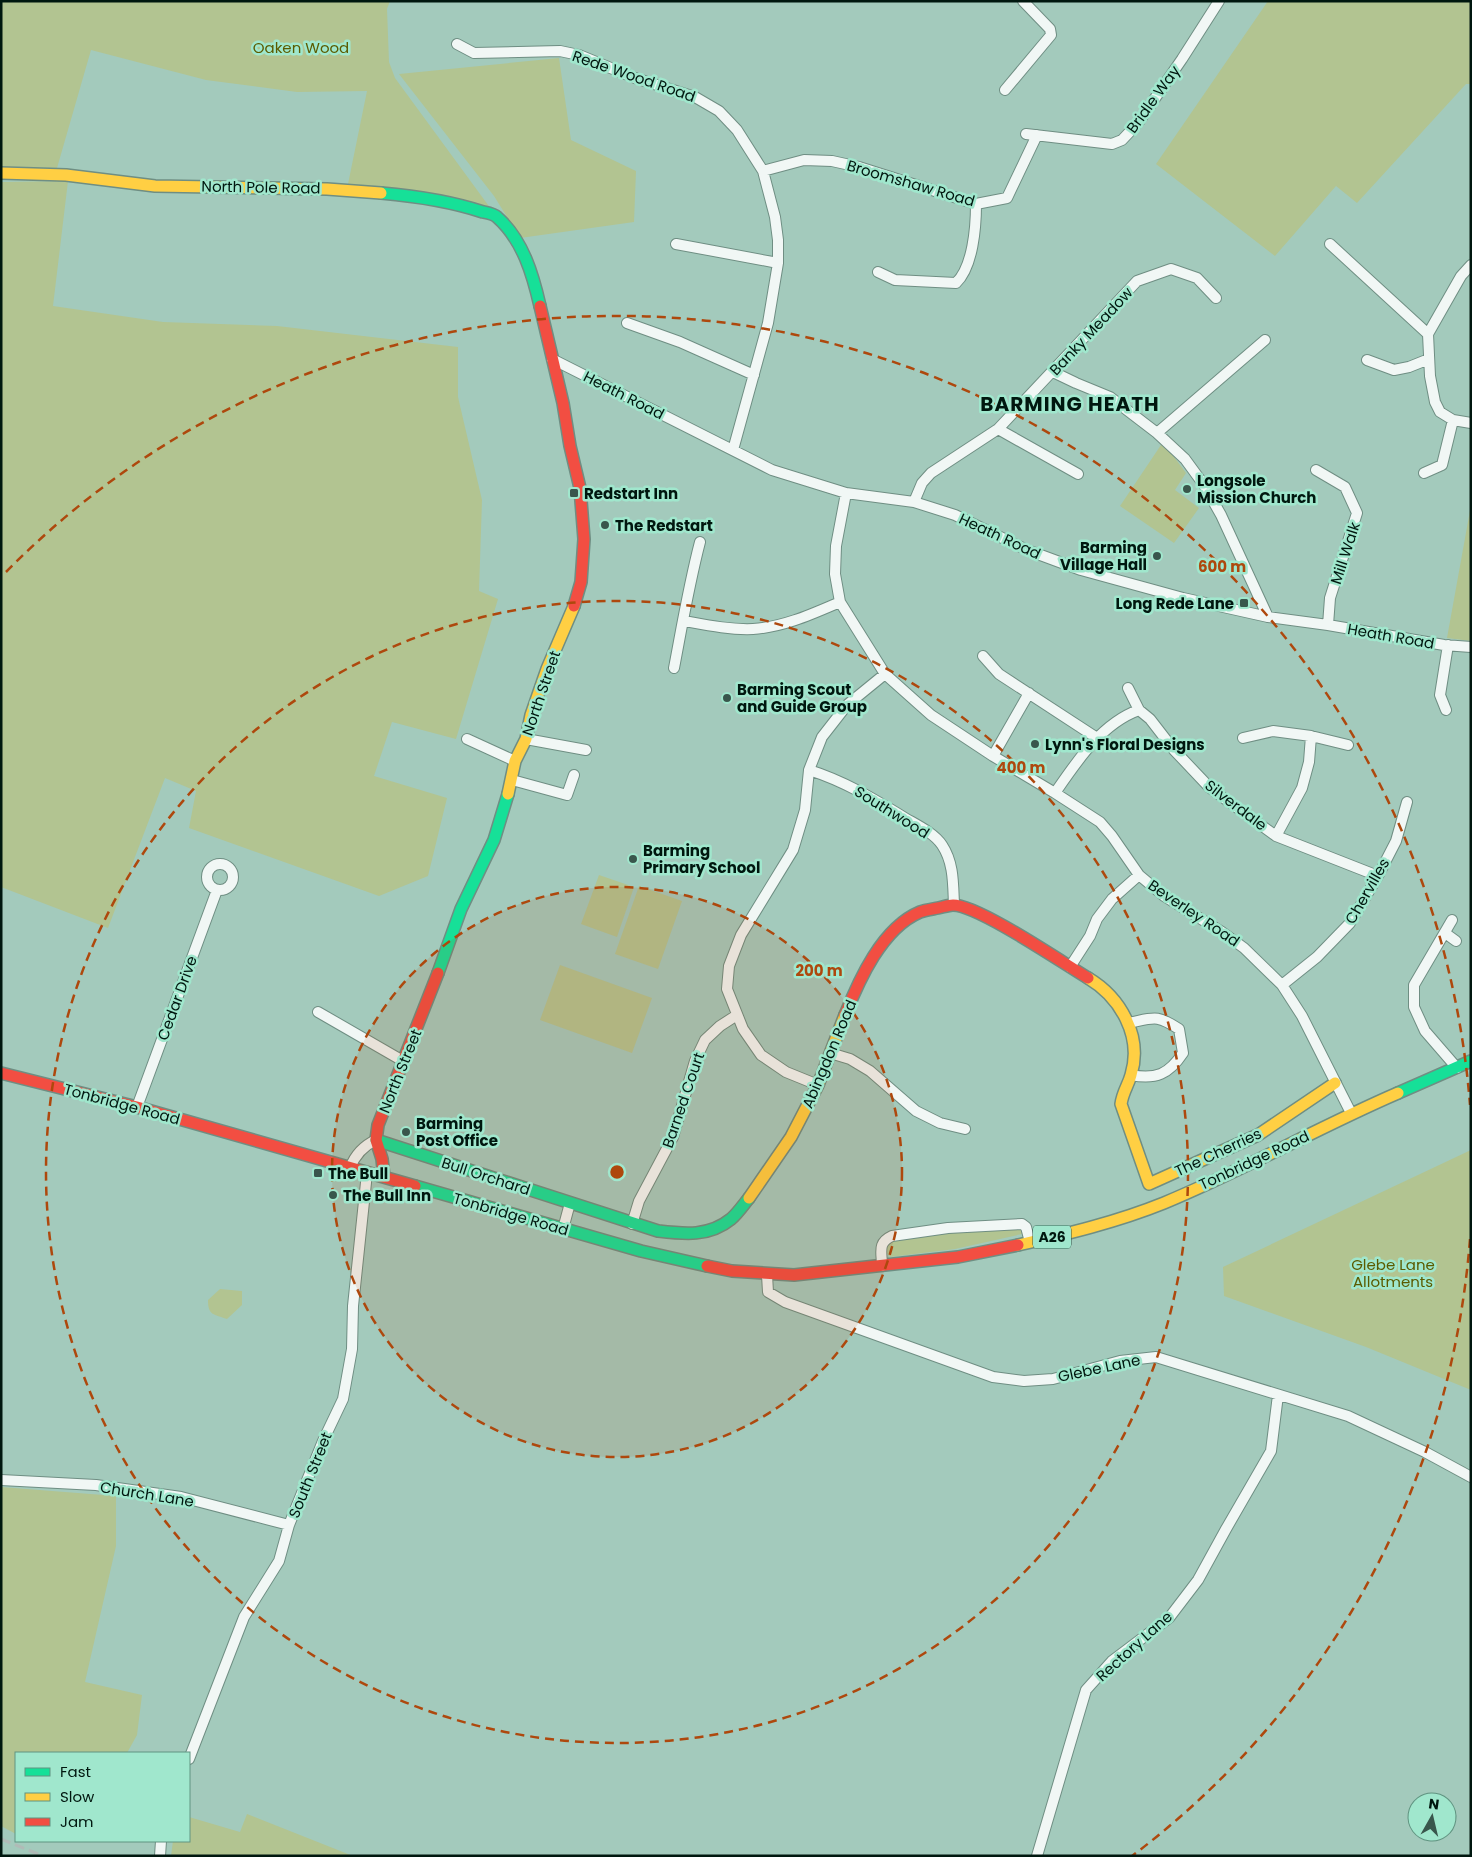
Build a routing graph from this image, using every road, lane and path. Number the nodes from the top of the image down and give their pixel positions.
1 (1023, 1) edge
2 (1219, 1) edge
3 (457, 44) dead end
4 (1005, 90) dead end
5 (1026, 134) dead end
6 (1037, 135) junction
7 (763, 171) junction
8 (1, 174) edge
9 (976, 204) junction
10 (510, 232) joint
11 (676, 244) dead end
12 (1330, 244) dead end
13 (778, 263) junction
14 (1471, 265) edge
15 (878, 272) dead end
16 (1216, 298) dead end
17 (627, 323) dead end
18 (1428, 334) junction
19 (1265, 340) dead end
20 (552, 358) junction
21 (1429, 359) junction
22 (1367, 360) dead end
23 (1053, 372) junction
24 (754, 375) junction
25 (1453, 420) junction
26 (1471, 423) edge
27 (998, 429) junction
28 (1157, 433) junction
29 (733, 450) junction
30 (1316, 470) dead end
31 (1424, 473) dead end
32 (1078, 474) dead end
33 (846, 493) junction
34 (914, 502) junction
35 (700, 542) dead end
36 (840, 602) junction
37 (1268, 618) junction
38 (684, 621) junction
39 (1328, 626) junction
40 (1448, 645) junction
41 (1471, 647) edge
42 (983, 656) dead end
43 (674, 672) dead end
44 (886, 674) junction
45 (1128, 688) dead end
46 (1029, 693) junction
47 (1139, 710) junction
48 (1446, 710) dead end
49 (1311, 736) junction
50 (467, 738) dead end
51 (1097, 738) junction
52 (1243, 738) dead end
53 (526, 739) junction
54 (1348, 745) dead end
55 (586, 750) dead end
56 (993, 756) junction
57 (515, 761) junction
58 (810, 770) junction
59 (574, 775) dead end
60 (512, 780) junction
61 (1055, 793) junction
62 (1407, 802) dead end
63 (1276, 836) junction
64 (1139, 875) junction
65 (1378, 876) junction
66 (217, 890) dead end
67 (954, 905) junction
68 (1452, 920) dead end
69 (1445, 933) junction
70 (1456, 941) dead end
71 (1070, 967) junction
72 (1282, 985) junction
73 (318, 1012) dead end
74 (737, 1015) junction
75 (1128, 1023) junction
76 (830, 1053) junction
77 (403, 1061) junction
78 (1471, 1061) edge
79 (1457, 1068) junction
80 (1, 1073) edge
81 (1131, 1075) junction
82 (1335, 1083) junction
83 (818, 1085) junction
84 (137, 1107) junction
85 (1351, 1113) junction
86 (965, 1129) dead end
87 (376, 1140) junction
88 (350, 1168) junction
89 (367, 1173) junction
90 (384, 1177) junction
91 (570, 1203) junction
92 (632, 1224) junction
93 (563, 1229) junction
94 (1030, 1242) junction
95 (882, 1266) junction
96 (767, 1274) junction
97 (1278, 1395) junction
98 (1471, 1478) edge
99 (1, 1480) edge
100 (290, 1525) junction
101 (190, 1756) edge
102 (161, 1842) edge
103 (160, 1856) edge
104 (1037, 1856) edge

1 - 4 street
2 - 6 street, Bridle Way
3 - 7 street, Rede Wood Road
5 - 6 street, Bridle Way
6 - 9 street, Broomshaw Road
7 - 9 street, Broomshaw Road
7 - 13 street, Rede Wood Road
8 - 10 street, North Pole Road
9 - 15 street
10 - 20 street, North Street
11 - 13 street
12 - 18 street
13 - 24 street, Rede Wood Road
14 - 18 street
16 - 23 street, Banky Meadow
17 - 24 street
18 - 21 street
19 - 28 street
20 - 29 street, Heath Road
20 - 53 street, North Street
21 - 22 street
21 - 25 street
23 - 27 street, Banky Meadow
23 - 28 street
24 - 29 street, Rede Wood Road
25 - 26 street
25 - 31 street
27 - 32 street
27 - 34 street, Banky Meadow
28 - 37 street
29 - 33 street, Heath Road
30 - 39 street, Mill Walk
33 - 34 street, Heath Road
33 - 36 street, Beverley Road
34 - 37 street, Heath Road
35 - 38 street
36 - 38 street
36 - 44 street, Beverley Road
37 - 39 street, Heath Road
38 - 43 street
39 - 40 street, Heath Road
40 - 41 street, Heath Road
40 - 48 street
42 - 46 street
44 - 56 street, Beverley Road
44 - 58 street
45 - 47 street, Silverdale
46 - 51 street
46 - 56 street
47 - 51 street
47 - 63 street, Silverdale
49 - 52 street
49 - 54 street
49 - 63 street
50 - 57 street
51 - 61 street
53 - 55 street
53 - 57 street, North Street
56 - 61 street, Beverley Road
57 - 60 street, North Street
58 - 67 street, Southwood
58 - 74 street
59 - 60 street
60 - 77 street, North Street
61 - 64 street, Beverley Road
62 - 65 street, Chervilles
63 - 65 street, Silverdale
64 - 71 street
64 - 72 street, Beverley Road
65 - 72 street, Chervilles
66 - 84 street, Cedar Drive
67 - 71 street
67 - 76 street, Abingdon Road
68 - 69 street
69 - 70 street
69 - 79 street
71 - 75 street
72 - 82 street, Beverley Road
73 - 77 street
74 - 83 street
74 - 92 street, Barned Court
75 - 81 street
75 - 81 street
76 - 83 street, Abingdon Road
76 - 86 street
77 - 87 street, North Street
78 - 79 street, Tonbridge Road / A26
79 - 85 street, Tonbridge Road / A26
80 - 84 street, Tonbridge Road / A26
81 - 82 street, The Cherries
82 - 85 street, Beverley Road
83 - 92 street, Abingdon Road
84 - 88 street, Tonbridge Road / A26
85 - 94 street, Tonbridge Road / A26
87 - 88 street
87 - 90 street, North Street
87 - 91 street, Bull Orchard
88 - 89 street, Tonbridge Road / A26
89 - 90 street, Tonbridge Road / A26
89 - 100 street, South Street
90 - 93 street, Tonbridge Road / A26
91 - 92 street, Abingdon Road
91 - 93 street
93 - 96 street, Tonbridge Road / A26
94 - 95 street, Tonbridge Road / A26
94 - 95 street
95 - 96 street, Tonbridge Road / A26
96 - 97 street, Glebe Lane
97 - 98 street, Glebe Lane
97 - 104 street, Rectory Lane
99 - 100 street, Church Lane
100 - 101 street, South Street
102 - 103 street

